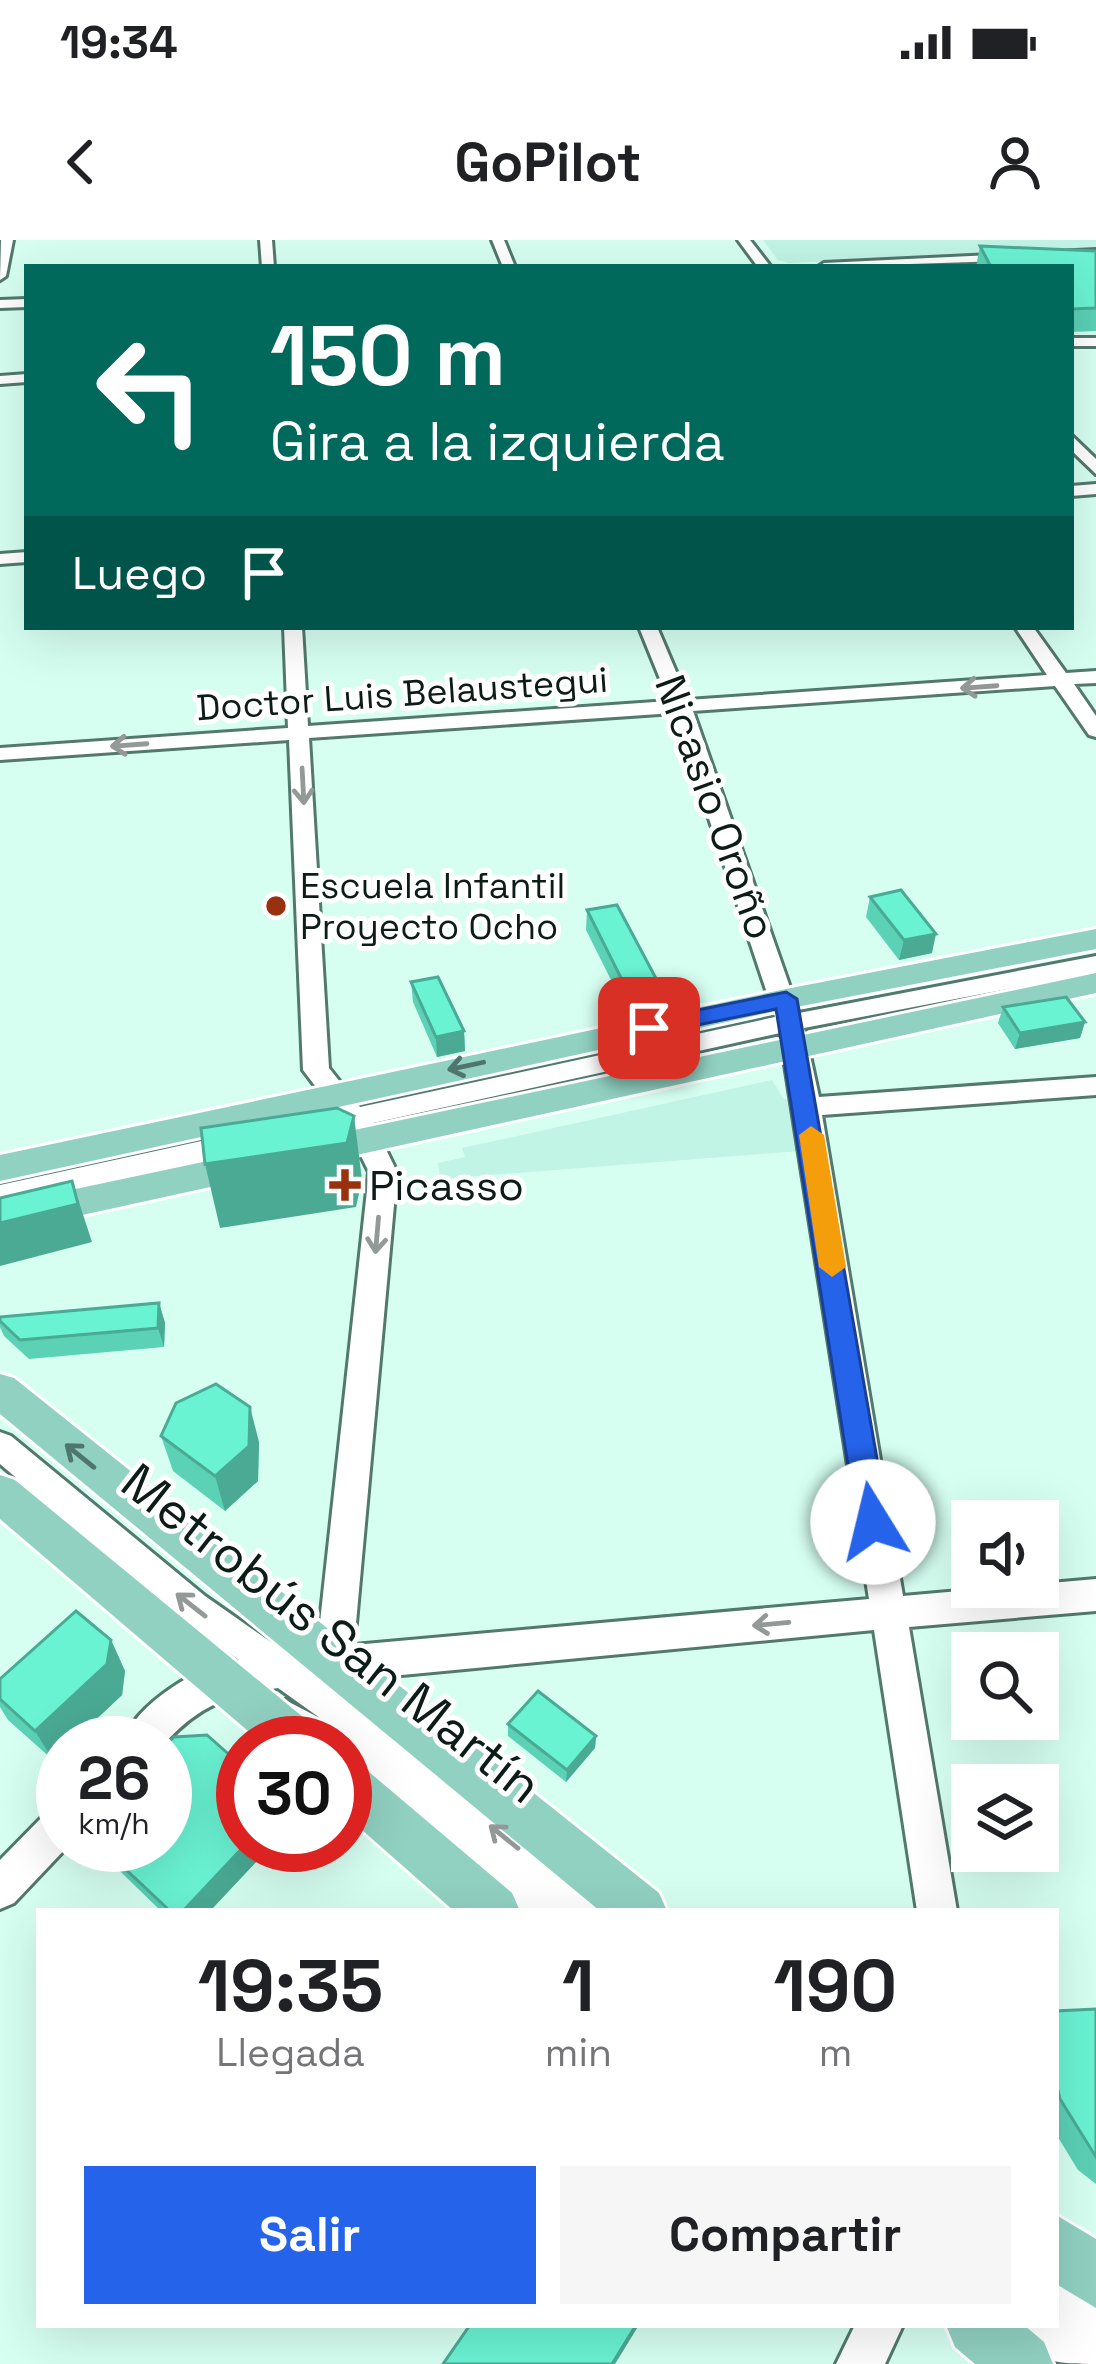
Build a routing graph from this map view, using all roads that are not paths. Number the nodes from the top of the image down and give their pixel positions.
1 (7, 240) edge
2 (1096, 254) edge
3 (951, 264) edge
4 (0, 276) edge
5 (1074, 443) edge
6 (1096, 469) edge
7 (292, 630) edge
8 (649, 630) edge
9 (1026, 630) edge
10 (1096, 677) edge
11 (1062, 681) junction
12 (682, 708) junction
13 (1096, 731) edge
14 (301, 733) junction
15 (0, 754) edge
16 (1096, 939) edge
17 (1096, 964) edge
18 (1096, 983) edge
19 (792, 1022) junction
20 (1096, 1086) edge
21 (807, 1107) junction
22 (351, 1116) junction
23 (0, 1168) edge
24 (0, 1196) edge
25 (0, 1219) edge
26 (0, 1390) edge
27 (0, 1445) edge
28 (0, 1492) edge
29 (1096, 1595) edge
30 (887, 1614) junction
31 (334, 1663) junction
32 (282, 1670) junction
33 (224, 1679) junction
34 (165, 1716) edge
35 (267, 1716) edge
36 (283, 1716) edge
37 (372, 1771) edge
38 (372, 1806) edge
39 (36, 1851) edge
40 (0, 1889) edge
41 (491, 1908) edge
42 (540, 1908) edge
43 (591, 1908) edge
44 (637, 1908) edge
45 (936, 1908) edge
46 (1059, 2248) edge
47 (1096, 2278) edge
48 (1059, 2290) edge
49 (1096, 2321) edge
50 (878, 2328) edge
51 (980, 2328) edge
52 (1042, 2328) edge
53 (860, 2364) edge
54 (1022, 2364) edge
55 (1085, 2364) edge

1 - 4 street
2 - 3 street
5 - 6 street
7 - 14 street
8 - 12 street, Nicasio Oroño
9 - 11 street
10 - 11 street, Doctor Luis Belaustegui
11 -> 12 street, Doctor Luis Belaustegui
11 - 13 street
12 - 14 street, Doctor Luis Belaustegui
12 - 19 street, Nicasio Oroño
14 -> 15 street, Doctor Luis Belaustegui
14 -> 22 street
16 - 19 main road
17 - 19 street
18 - 19 main road
19 - 21 street, Nicasio Oroño
19 - 22 main road
19 -> 22 main road
20 - 21 street
21 - 30 street, Nicasio Oroño
22 - 23 main road
22 - 24 street
22 - 25 main road
22 -> 31 street
31 -> 26 main road
32 -> 27 street, Metrobús San Martín
28 - 33 main road
29 - 30 street
30 -> 31 street
30 - 45 street, Nicasio Oroño
31 - 32 street
31 - 44 main road
32 - 33 street
43 -> 32 street, Metrobús San Martín
33 - 34 street
33 - 35 main road
33 - 36 street, Metrobús San Martín
37 - 42 street, Metrobús San Martín
38 - 41 main road
39 - 40 street
46 - 47 main road
48 - 49 street
50 - 53 street
51 - 54 main road
52 - 55 street

